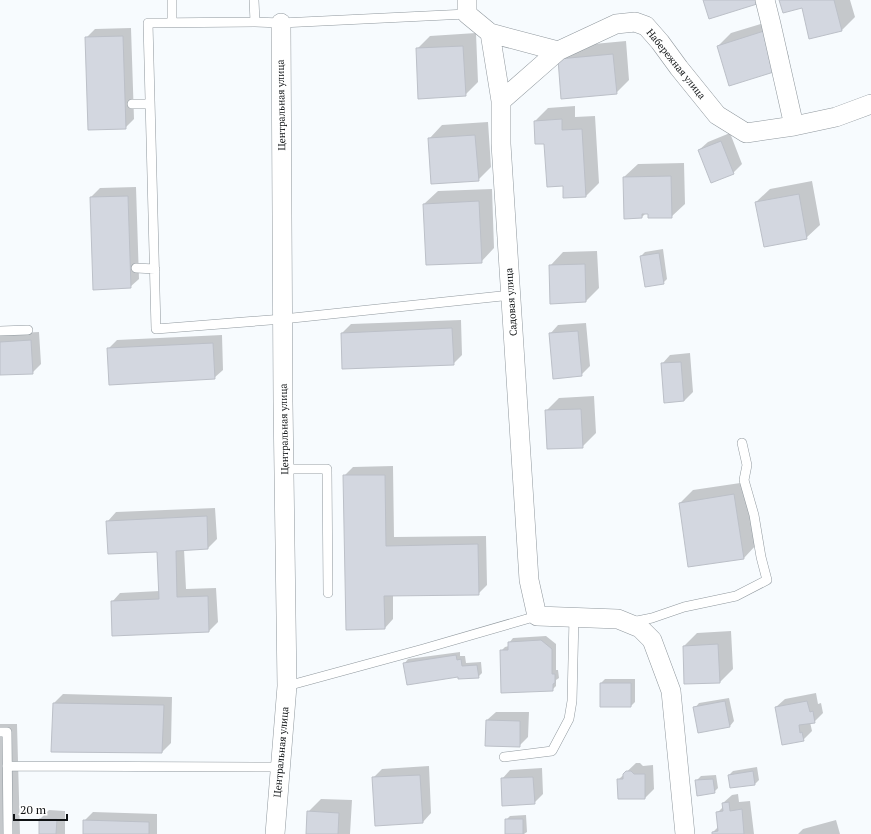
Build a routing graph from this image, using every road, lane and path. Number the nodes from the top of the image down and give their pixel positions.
1 (172, 0) edge
2 (254, 0) edge
3 (764, 0) edge
4 (467, 7) edge
5 (255, 22) junction
6 (172, 23) junction
7 (281, 23) junction
8 (490, 33) junction
9 (558, 51) junction
10 (501, 101) junction
11 (132, 104) dead end
12 (150, 104) junction
13 (871, 104) edge
14 (794, 126) junction
15 (136, 268) dead end
16 (155, 268) junction
17 (511, 295) junction
18 (283, 319) junction
19 (28, 330) dead end
20 (0, 331) edge
21 (742, 443) dead end
22 (284, 468) junction
23 (328, 593) dead end
24 (537, 616) junction
25 (574, 617) junction
26 (627, 623) junction
27 (287, 686) junction
28 (0, 732) edge
29 (504, 757) dead end
30 (7, 766) junction
31 (280, 767) junction
32 (8, 834) edge
33 (275, 834) edge
34 (685, 834) edge

1 - 6 lane
2 - 5 lane
3 - 14 street
4 - 7 lane
4 - 8 street
5 - 6 lane
5 - 7 lane
6 - 12 lane
7 - 18 street, Центральная улица
8 - 9 street
8 - 10 street, Садовая улица
9 - 10 street, Набережная улица
9 - 14 street, Набережная улица
10 - 17 street, Садовая улица
11 - 12 lane
12 - 16 lane
13 - 14 street, Набережная улица
15 - 16 lane
16 - 18 lane
17 - 18 lane
17 - 24 street, Садовая улица
18 - 22 street, Центральная улица
19 - 20 lane
21 - 26 lane
22 - 23 lane
22 - 27 street, Центральная улица
24 - 25 street
24 - 27 lane
25 - 26 street
25 - 29 lane
26 - 34 street
27 - 31 street, Центральная улица
28 - 30 lane
30 - 31 lane
30 - 32 lane
31 - 33 street, Центральная улица

